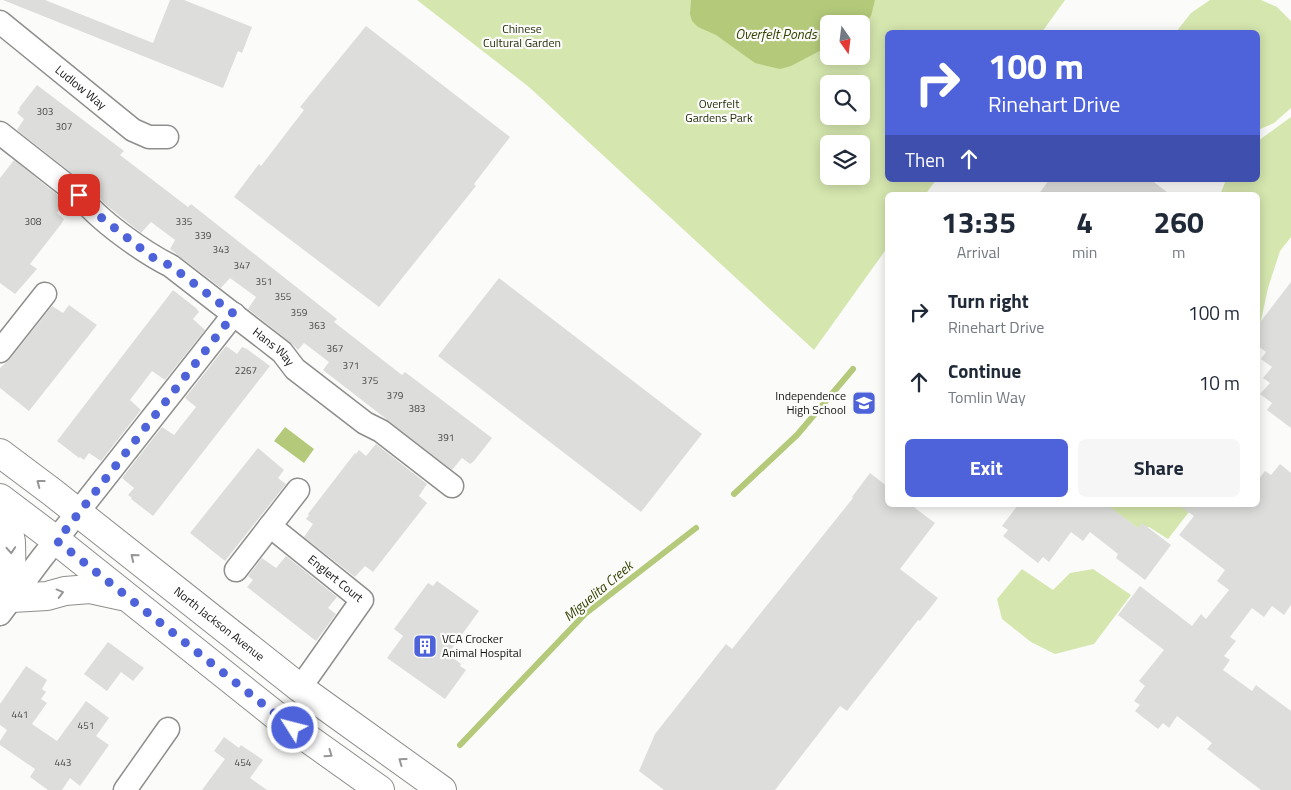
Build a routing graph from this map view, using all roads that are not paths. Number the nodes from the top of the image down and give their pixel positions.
1 (0, 22) edge
2 (0, 134) edge
3 (167, 137) dead end
4 (45, 294) dead end
5 (234, 314) junction
6 (8, 324) edge
7 (0, 351) edge
8 (0, 453) edge
9 (452, 486) dead end
10 (298, 490) dead end
11 (0, 498) edge
12 (0, 503) edge
13 (78, 513) junction
14 (270, 526) junction
15 (57, 541) junction
16 (236, 570) dead end
17 (125, 597) junction
18 (6, 606) edge
19 (300, 688) junction
20 (168, 729) dead end
21 (125, 790) edge
22 (380, 790) edge
23 (442, 790) edge

1 - 3 street, Ludlow Way
2 - 5 street, Hans Way
4 - 6 street
5 - 9 street, Hans Way
5 - 13 street
6 - 7 street
13 -> 8 main road, North Jackson Avenue
10 - 14 street
11 - 15 main road
12 -> 18 main road
13 - 15 street
19 -> 13 main road, North Jackson Avenue
14 - 16 street
14 - 19 street, Englert Court
15 - 17 main road
15 - 18 street
18 -> 17 main road
17 -> 22 main road
23 -> 19 main road, North Jackson Avenue
20 - 21 street

